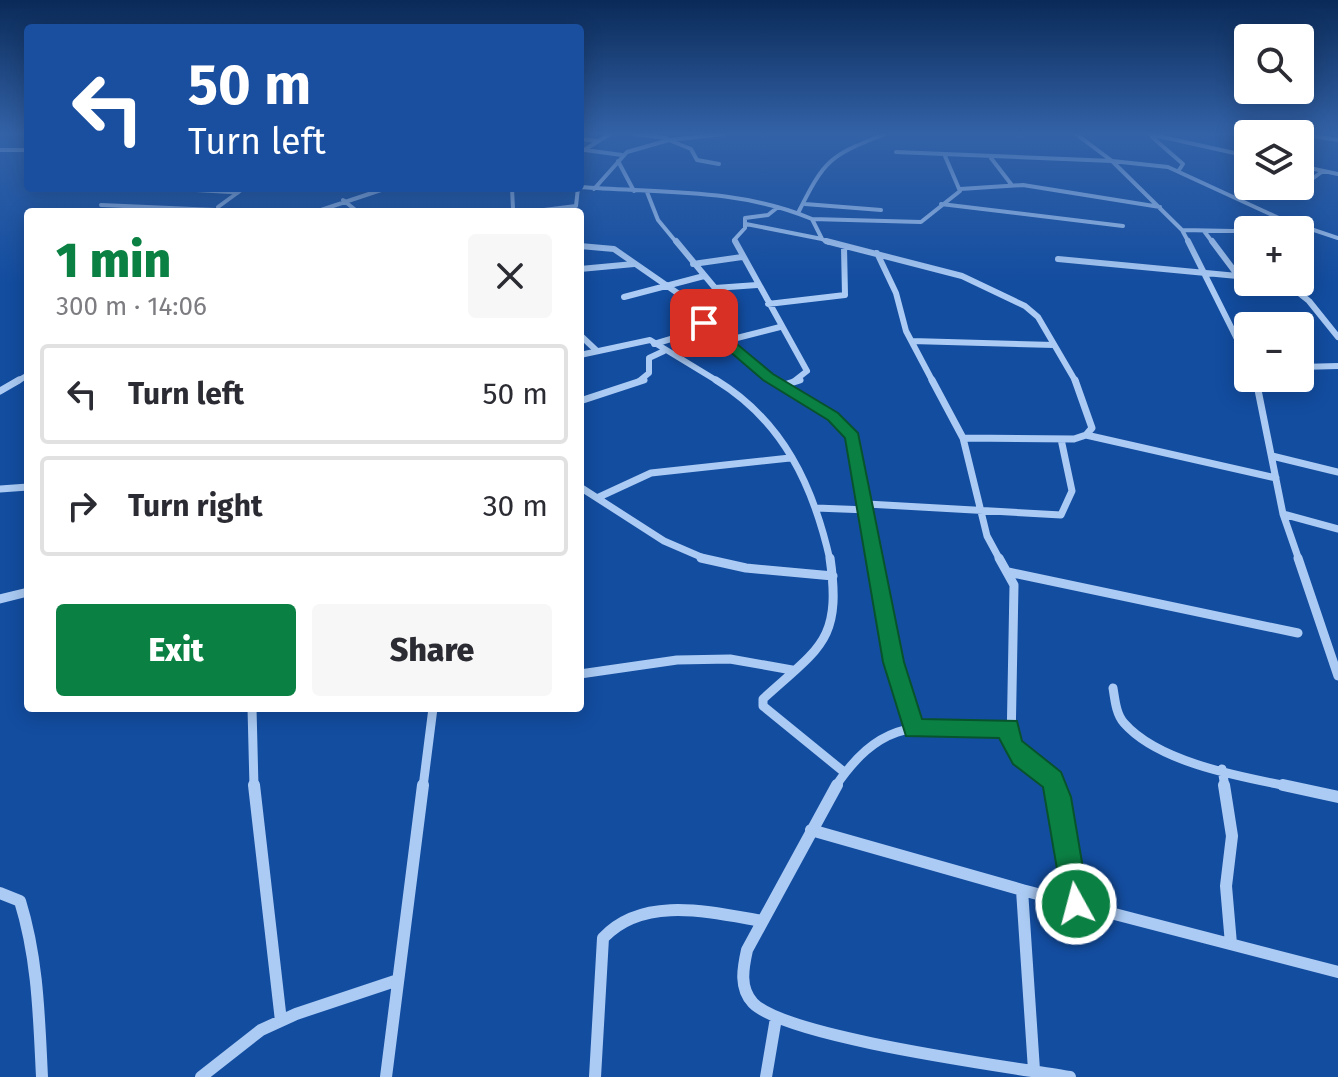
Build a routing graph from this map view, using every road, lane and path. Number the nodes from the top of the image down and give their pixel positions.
1 (598, 184) edge
2 (630, 184) edge
3 (813, 184) edge
4 (958, 184) edge
5 (1010, 184) edge
6 (1014, 184) edge
7 (1137, 184) edge
8 (1210, 184) edge
9 (584, 188) edge
10 (594, 189) junction
11 (960, 189) junction
12 (634, 191) junction
13 (221, 192) edge
14 (370, 192) edge
15 (578, 192) edge
16 (647, 192) junction
17 (238, 193) joint
18 (343, 200) junction
19 (805, 204) junction
20 (940, 204) junction
21 (101, 205) dead end
22 (778, 207) junction
23 (1161, 207) junction
24 (153, 208) edge
25 (220, 208) edge
26 (324, 208) edge
27 (353, 208) edge
28 (560, 208) edge
29 (881, 210) dead end
30 (798, 213) junction
31 (1278, 216) edge
32 (812, 219) junction
33 (746, 224) junction
34 (1123, 226) dead end
35 (1182, 230) junction
36 (1314, 230) edge
37 (1204, 231) junction
38 (1234, 231) edge
39 (1338, 238) edge
40 (822, 239) junction
41 (584, 246) edge
42 (844, 247) junction
43 (877, 253) junction
44 (742, 257) junction
45 (1058, 259) dead end
46 (634, 264) junction
47 (693, 264) junction
48 (584, 269) edge
49 (1234, 270) edge
50 (1204, 274) junction
51 (704, 276) junction
52 (1234, 277) edge
53 (663, 285) junction
54 (757, 285) junction
55 (1303, 296) edge
56 (624, 297) dead end
57 (768, 304) junction
58 (780, 327) junction
59 (708, 328) junction
60 (1234, 333) edge
61 (1338, 337) edge
62 (584, 339) edge
63 (725, 341) junction
64 (912, 341) junction
65 (654, 344) junction
66 (1054, 345) junction
67 (597, 351) junction
68 (664, 351) junction
69 (584, 354) edge
70 (1338, 366) edge
71 (1314, 367) edge
72 (24, 377) edge
73 (781, 386) junction
74 (0, 391) edge
75 (1259, 392) edge
76 (584, 400) edge
77 (1086, 435) junction
78 (963, 438) junction
79 (1061, 439) junction
80 (1272, 456) junction
81 (790, 458) junction
82 (1338, 472) edge
83 (1276, 478) junction
84 (24, 487) edge
85 (0, 489) edge
86 (584, 489) edge
87 (599, 497) junction
88 (868, 507) junction
89 (816, 508) junction
90 (980, 509) junction
91 (1283, 514) junction
92 (1338, 529) edge
93 (1008, 572) junction
94 (833, 576) junction
95 (24, 593) edge
96 (0, 599) edge
97 (1298, 633) dead end
98 (792, 670) junction
99 (584, 673) edge
100 (1338, 676) edge
101 (1113, 688) dead end
102 (252, 712) edge
103 (432, 712) edge
104 (1009, 728) junction
105 (914, 729) junction
106 (1222, 769) junction
107 (844, 772) junction
108 (1338, 797) edge
109 (811, 830) junction
110 (1022, 890) junction
111 (0, 893) edge
112 (1076, 904) junction
113 (762, 921) junction
114 (1231, 944) junction
115 (1338, 972) edge
116 (398, 980) junction
117 (776, 1018) junction
118 (281, 1021) junction
119 (1034, 1070) junction
120 (42, 1077) edge
121 (201, 1077) edge
122 (386, 1077) edge
123 (595, 1077) edge
124 (766, 1077) edge
125 (1070, 1077) edge

1 - 10 street
2 - 12 street
3 - 19 street
4 - 11 street
5 - 11 street
6 - 23 street
7 - 23 street
8 - 31 street
9 - 10 street
10 - 12 street
11 - 20 street
12 - 16 street
13 - 17 lane
14 - 18 street
15 - 28 street
16 - 22 street
16 - 47 street
17 - 25 street
18 - 26 street
18 - 27 street
19 - 29 street
19 - 30 street
20 - 32 street
20 - 34 street
21 - 24 street
22 - 30 street
22 - 33 street
23 - 35 street
30 - 32 street
32 - 40 street
33 - 40 street
33 - 44 street
35 - 37 street
35 - 50 street
36 - 39 street
37 - 38 street
37 - 49 street
40 - 42 street
41 - 46 street
42 - 43 street
42 - 57 street
43 - 64 street
43 - 66 street
44 - 47 street
44 - 54 street
45 - 50 street
46 - 48 street
46 - 53 street
47 - 51 street
50 - 52 street
50 - 60 street
51 - 53 street
51 - 54 street
53 - 56 street
53 - 59 street
54 - 57 street
55 - 61 street
57 - 58 street
58 - 63 street
58 - 73 street
59 - 63 street
59 - 65 street
62 - 67 street
63 - 73 street
64 - 66 street
64 - 78 street
65 - 67 street
65 - 68 street
66 - 77 street
67 - 69 street
68 - 76 street
68 - 81 street
70 - 71 street
72 - 74 street
73 - 88 street
75 - 80 street
77 - 79 street
77 - 83 street
78 - 79 street
78 - 90 street
79 - 90 street
80 - 82 street
80 - 83 street
81 - 87 street
81 - 89 street
83 - 91 street
84 - 85 street
86 - 87 street
87 - 94 street
88 - 89 street
88 - 90 street
88 - 105 street
89 - 94 street
90 - 93 street
91 - 92 street
91 - 100 street
93 - 97 street
93 - 104 street
94 - 98 street
95 - 96 street
98 - 99 street
98 - 107 street
101 - 106 street
102 - 118 street
103 - 116 street
104 - 105 street
104 - 112 street
105 - 107 street
106 - 108 street
106 - 114 street
107 - 109 street
109 - 110 street
109 - 113 street
110 - 112 street
110 - 119 street
111 - 120 street
112 - 114 street
113 - 117 street
113 - 123 street
114 - 115 street
116 - 118 street
116 - 122 street
117 - 119 street
117 - 124 street
118 - 121 street
119 - 125 street

